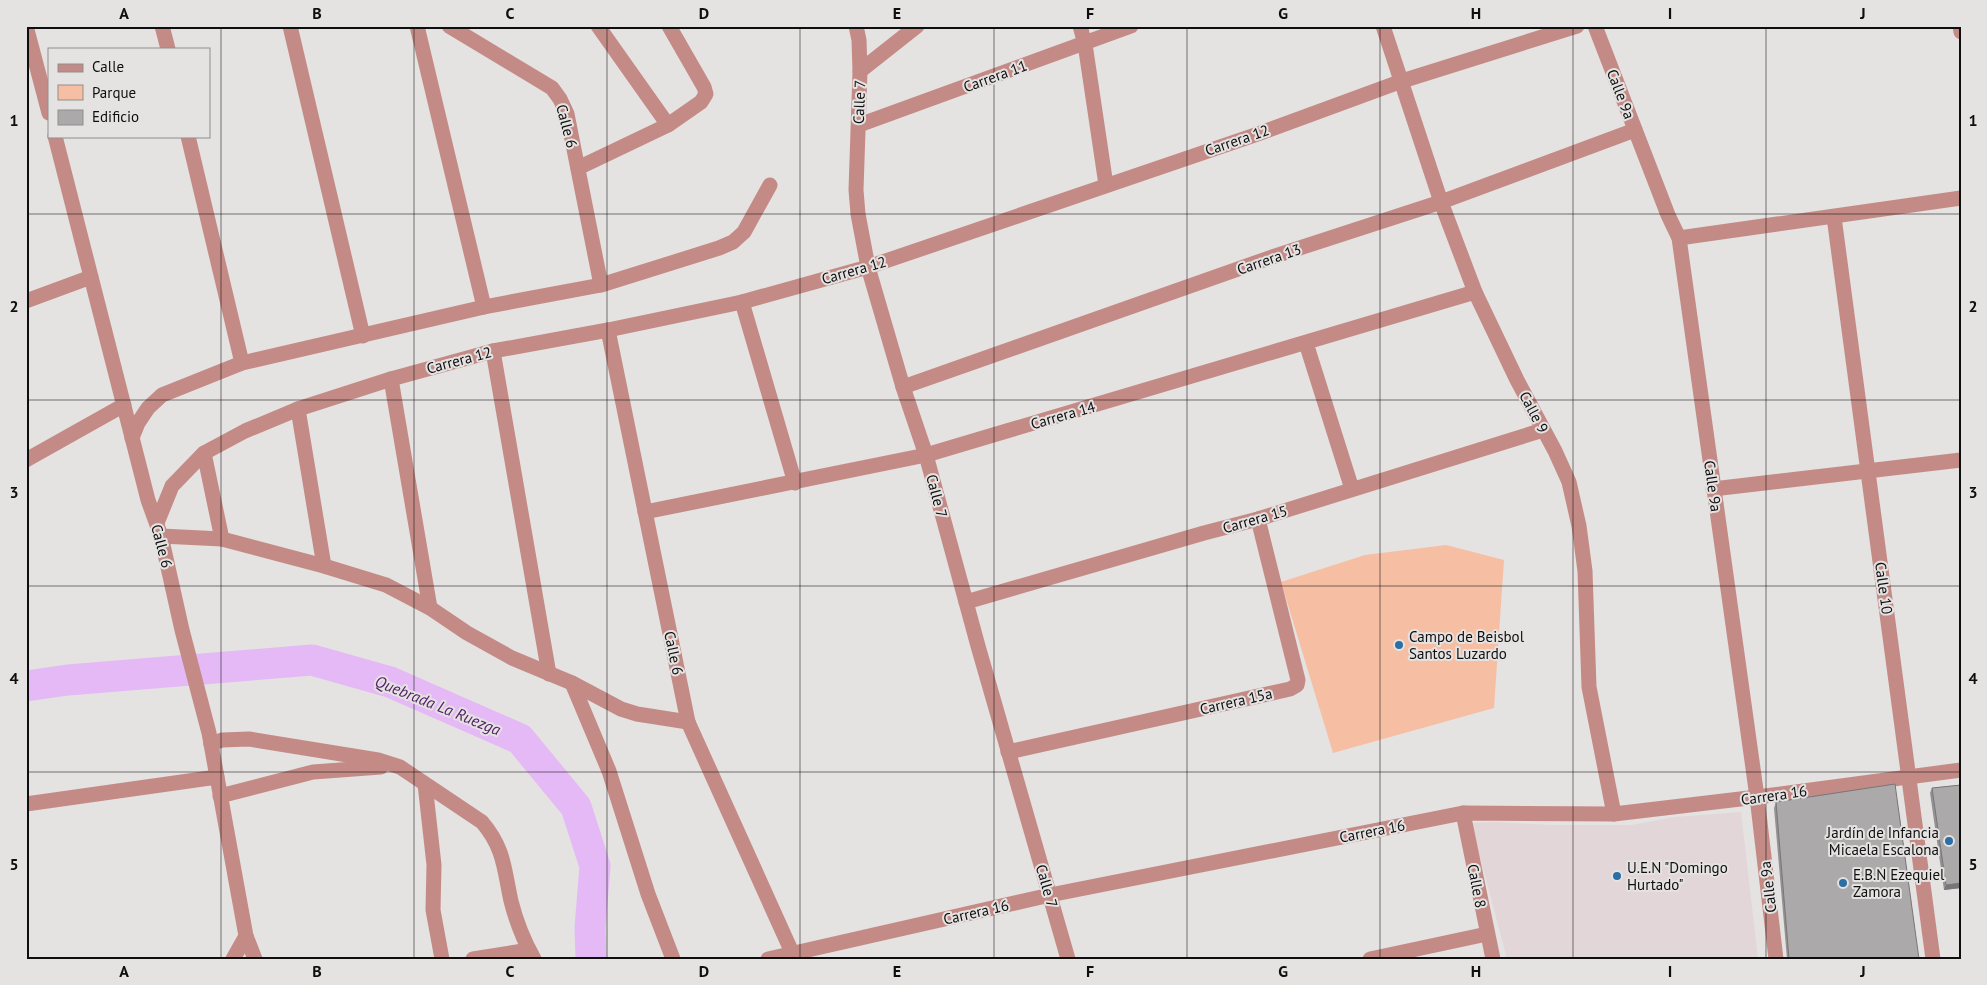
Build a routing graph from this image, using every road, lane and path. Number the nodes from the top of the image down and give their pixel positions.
1 (26, 26) edge
2 (162, 26) edge
3 (290, 26) edge
4 (417, 26) edge
5 (448, 26) edge
6 (598, 26) edge
7 (669, 26) edge
8 (856, 26) edge
9 (917, 26) edge
10 (1080, 26) edge
11 (1131, 26) edge
12 (1383, 26) edge
13 (1577, 26) edge
14 (1596, 26) edge
15 (1960, 26) edge
16 (1961, 32) edge
17 (1085, 44) junction
18 (168, 48) edge
19 (860, 71) junction
20 (1402, 81) junction
21 (48, 109) edge
22 (668, 125) junction
23 (859, 125) junction
24 (1635, 130) junction
25 (56, 138) edge
26 (188, 138) edge
27 (578, 168) junction
28 (770, 185) dead end
29 (1106, 185) junction
30 (1961, 198) edge
31 (1441, 202) junction
32 (1834, 217) junction
33 (1679, 238) junction
34 (868, 267) junction
35 (91, 277) junction
36 (601, 285) junction
37 (1475, 292) junction
38 (26, 301) edge
39 (742, 302) junction
40 (484, 307) junction
41 (608, 330) junction
42 (363, 336) junction
43 (1306, 344) junction
44 (493, 351) junction
45 (242, 363) junction
46 (391, 379) junction
47 (903, 387) junction
48 (124, 405) junction
49 (298, 409) junction
50 (1543, 430) junction
51 (132, 438) junction
52 (204, 453) junction
53 (926, 455) junction
54 (26, 460) edge
55 (1961, 460) edge
56 (1868, 470) junction
57 (795, 483) junction
58 (1352, 489) junction
59 (1713, 489) junction
60 (645, 512) junction
61 (1258, 519) junction
62 (159, 530) junction
63 (222, 539) junction
64 (324, 566) junction
65 (966, 602) junction
66 (430, 608) junction
67 (549, 674) junction
68 (572, 683) junction
69 (688, 722) junction
70 (210, 738) junction
71 (1008, 752) junction
72 (400, 767) junction
73 (1961, 770) edge
74 (1909, 776) junction
75 (217, 777) junction
76 (425, 784) junction
77 (220, 796) junction
78 (1757, 798) junction
79 (26, 804) edge
80 (1463, 813) junction
81 (1614, 814) junction
82 (1050, 895) junction
83 (1487, 934) junction
84 (246, 936) junction
85 (532, 954) edge
86 (793, 956) edge
87 (233, 959) edge
88 (255, 959) edge
89 (442, 959) edge
90 (473, 959) edge
91 (673, 959) edge
92 (768, 959) edge
93 (1068, 959) edge
94 (1370, 959) edge
95 (1493, 959) edge
96 (1776, 959) edge
97 (1933, 959) edge

1 - 21 street
2 - 18 street
3 - 42 street
4 - 40 street
5 - 27 street, Calle 6
6 - 22 street
7 - 22 street
8 - 19 street, Calle 7
9 - 19 street
10 - 17 street
11 - 17 street, Carrera 11
12 - 20 street, Calle 9
13 - 20 street, Carrera 12
14 - 24 street, Calle 9a
15 - 16 street
17 - 23 street, Carrera 11
17 - 29 street
19 - 23 street, Calle 7
20 - 29 street, Carrera 12
20 - 31 street, Calle 9
22 - 27 street
23 - 34 street, Calle 7
24 - 31 street, Carrera 13
24 - 33 street, Calle 9a
25 - 35 street, Calle 6
26 - 45 street
27 - 36 street, Calle 6
28 - 36 street
29 - 34 street, Carrera 12
30 - 32 street
31 - 37 street, Calle 9
31 - 47 street, Carrera 13
32 - 33 street
32 - 56 street, Calle 10
33 - 59 street, Calle 9a
34 - 39 street, Carrera 12
34 - 47 street, Calle 7
35 - 38 street
35 - 48 street, Calle 6
36 - 40 street
37 - 43 street, Carrera 14
37 - 50 street, Calle 9
39 - 41 street, Carrera 12
39 - 57 street
40 - 42 street
41 - 44 street, Carrera 12
41 - 60 street, Calle 6
42 - 45 street
43 - 53 street, Carrera 14
43 - 58 street
44 - 46 street, Carrera 12
44 - 67 street
45 - 51 street
46 - 49 street, Carrera 12
46 - 66 street
47 - 53 street, Calle 7
48 - 51 street, Calle 6
48 - 54 street
49 - 52 street, Carrera 12
49 - 64 street
50 - 58 street, Carrera 15
50 - 81 street, Calle 9
51 - 62 street, Calle 6
52 - 62 street, Carrera 12
52 - 63 street
53 - 57 street, Carrera 14
53 - 65 street, Calle 7
55 - 56 street
56 - 59 street
56 - 74 street, Calle 10
57 - 60 street, Carrera 14
58 - 61 street, Carrera 15
59 - 78 street, Calle 9a
60 - 69 street, Calle 6
61 - 65 street, Carrera 15
61 - 71 street, Carrera 15a
62 - 63 street
62 - 70 street, Calle 6
63 - 64 street
64 - 66 street
65 - 71 street, Calle 7
66 - 67 street
67 - 68 street
68 - 69 street
68 - 91 street
69 - 86 street, Calle 6
70 - 72 street
70 - 75 street, Calle 6
71 - 82 street, Calle 7
72 - 76 street
72 - 77 street
73 - 74 street, Carrera 16
74 - 78 street, Carrera 16
74 - 97 street, Calle 10
75 - 77 street, Calle 6
75 - 79 street
76 - 85 street
76 - 89 street
77 - 84 street, Calle 6
78 - 81 street, Carrera 16
78 - 96 street, Calle 9a
80 - 81 street, Carrera 16
80 - 82 street, Carrera 16
80 - 83 street, Calle 8
82 - 86 street, Carrera 16
82 - 93 street, Calle 7
83 - 94 street
83 - 95 street, Calle 8
84 - 87 street
84 - 88 street, Calle 6
85 - 90 street
86 - 92 street, Carrera 16

